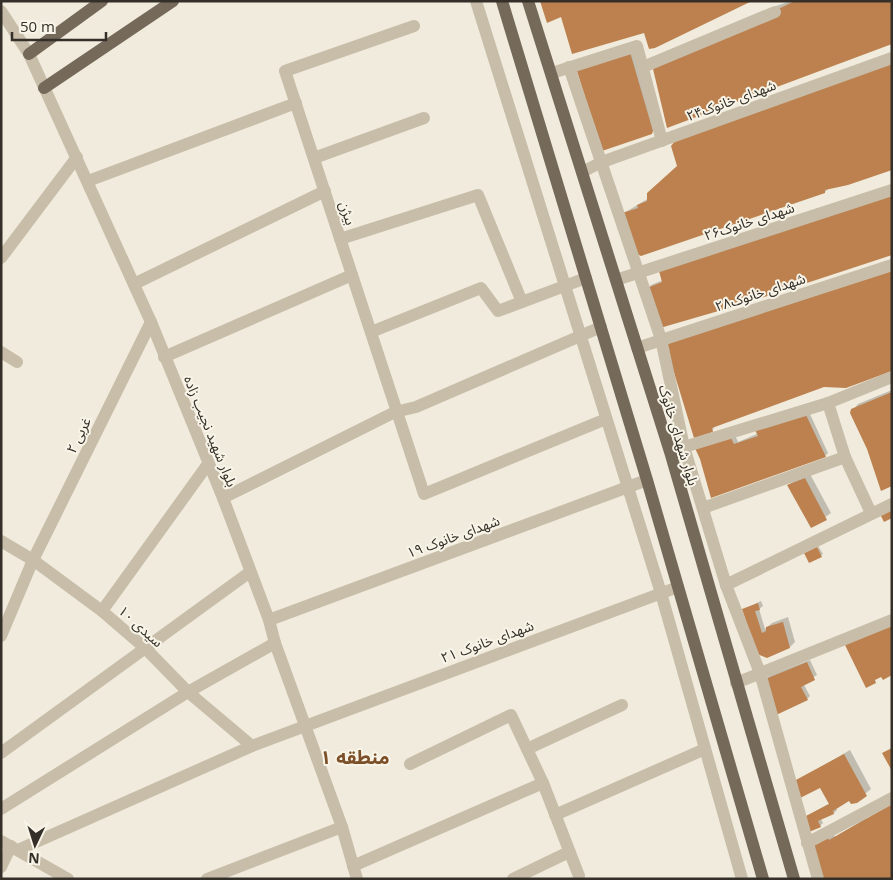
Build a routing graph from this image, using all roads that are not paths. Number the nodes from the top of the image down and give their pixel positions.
1 (102, 1) edge
2 (173, 1) edge
3 (476, 1) edge
4 (502, 1) edge
5 (528, 1) edge
6 (1, 11) edge
7 (775, 12) dead end
8 (414, 26) dead end
9 (29, 54) junction
10 (892, 58) edge
11 (569, 67) junction
12 (643, 67) junction
13 (552, 73) junction
14 (44, 88) junction
15 (296, 103) junction
16 (424, 118) dead end
17 (662, 140) junction
18 (77, 157) junction
19 (314, 158) junction
20 (602, 162) junction
21 (582, 172) junction
22 (88, 181) junction
23 (892, 190) edge
24 (325, 191) junction
25 (340, 239) junction
26 (1, 258) edge
27 (892, 265) edge
28 (638, 273) junction
29 (352, 275) junction
30 (586, 278) junction
31 (616, 280) junction
32 (134, 284) junction
33 (564, 286) junction
34 (522, 302) junction
35 (151, 322) junction
36 (601, 327) junction
37 (370, 332) junction
38 (580, 335) junction
39 (661, 339) junction
40 (637, 348) junction
41 (1, 352) edge
42 (164, 357) junction
43 (17, 362) dead end
44 (892, 377) edge
45 (828, 403) junction
46 (395, 412) junction
47 (606, 419) junction
48 (684, 447) junction
49 (670, 455) junction
50 (844, 457) junction
51 (208, 464) junction
52 (647, 480) junction
53 (627, 488) junction
54 (223, 498) junction
55 (892, 504) edge
56 (704, 508) junction
57 (871, 512) junction
58 (1, 541) edge
59 (33, 560) junction
60 (250, 572) junction
61 (726, 585) junction
62 (678, 587) junction
63 (661, 593) junction
64 (102, 611) junction
65 (269, 620) junction
66 (892, 620) edge
67 (1, 636) edge
68 (275, 644) junction
69 (145, 648) junction
70 (698, 656) junction
71 (681, 662) junction
72 (760, 673) junction
73 (736, 683) junction
74 (188, 692) junction
75 (622, 705) dead end
76 (306, 724) junction
77 (252, 746) junction
78 (527, 749) junction
79 (705, 749) junction
80 (1, 753) edge
81 (410, 764) dead end
82 (542, 782) junction
83 (892, 798) edge
84 (1, 808) edge
85 (744, 814) junction
86 (555, 815) junction
87 (725, 818) junction
88 (342, 827) junction
89 (807, 843) junction
90 (10, 846) edge
91 (569, 852) junction
92 (353, 866) junction
93 (1, 867) edge
94 (228, 875) edge
95 (579, 876) dead end
96 (65, 878) edge
97 (207, 879) edge
98 (357, 879) edge
99 (513, 879) edge
100 (742, 879) edge
101 (763, 879) edge
102 (794, 879) edge
103 (818, 879) edge

1 - 9 main road
2 - 14 main road
3 - 33 street
4 - 30 main road
5 - 13 main road, بلوار شهدای خانوک
6 - 9 street, بلوار شهید نجیب زاده
7 - 12 street
8 - 15 street, بیژن
9 - 14 street, بلوار شهید نجیب زاده
10 - 17 street, شهدای خانوک۲۴
11 - 12 street
11 - 13 street
11 - 20 street
12 - 17 street
13 - 21 main road, بلوار شهدای خانوک
14 - 18 street, بلوار شهید نجیب زاده
15 - 19 street, بیژن
15 - 22 street
16 - 19 street
17 - 20 street, شهدای خانوک۲۴
18 - 22 street, بلوار شهید نجیب زاده
18 - 26 street
19 - 24 street, بیژن
20 - 21 street, شهدای خانوک۲۴
20 - 28 street
21 - 31 main road, بلوار شهدای خانوک
22 - 32 street, بلوار شهید نجیب زاده
23 - 28 street, شهدای خانوک۲۶
24 - 25 street, بیژن
24 - 32 street
25 - 29 street, بیژن
25 - 34 street
27 - 39 street, شهدای خانوک۲۸
28 - 31 street, شهدای خانوک۲۶
28 - 39 street
29 - 37 street, بیژن
29 - 42 street
30 - 33 street
30 - 36 main road
31 - 40 main road, بلوار شهدای خانوک
32 - 35 street, بلوار شهید نجیب زاده
33 - 34 street
33 - 38 street
34 - 37 street
35 - 42 street, بلوار شهید نجیب زاده
35 - 59 street, غربی ۲
36 - 38 street
36 - 52 main road
37 - 46 street, بیژن
38 - 46 street
38 - 47 street
39 - 40 street, شهدای خانوک۲۸
39 - 48 street
40 - 49 main road, بلوار شهدای خانوک
41 - 43 street
42 - 51 street, بلوار شهید نجیب زاده
44 - 45 street
45 - 48 street
45 - 50 street
46 - 47 street, بیژن
46 - 54 street
47 - 53 street
48 - 49 street
48 - 56 street
49 - 73 main road, بلوار شهدای خانوک
50 - 56 street
50 - 57 street
51 - 54 street, بلوار شهید نجیب زاده
51 - 64 street
52 - 53 street, شهدای خانوک ۱۹
52 - 62 main road
53 - 63 street
53 - 65 street, شهدای خانوک ۱۹
54 - 60 street, بلوار شهید نجیب زاده
55 - 57 street
56 - 61 street
57 - 61 street
58 - 59 street, سیدی ۱۰
59 - 64 street, سیدی ۱۰
59 - 67 street, غربی ۲
60 - 65 street, بلوار شهید نجیب زاده
60 - 69 street
61 - 72 street
62 - 63 street, شهدای خانوک ۲۱
62 - 70 main road
63 - 71 street
63 - 76 street, شهدای خانوک ۲۱
64 - 69 street, سیدی ۱۰
65 - 68 street, بلوار شهید نجیب زاده
66 - 72 street
68 - 74 street
68 - 76 street, بلوار شهید نجیب زاده
69 - 74 street, سیدی ۱۰
69 - 80 street
70 - 71 street
70 - 85 main road
71 - 79 street
72 - 73 street
72 - 89 street
73 - 102 main road, بلوار شهدای خانوک
74 - 77 street, سیدی ۱۰
74 - 84 street
75 - 78 street
76 - 77 street, شهدای خانوک ۲۱
76 - 88 street, بلوار شهید نجیب زاده
77 - 90 street, شهدای خانوک ۲۱
78 - 81 street
78 - 82 street
79 - 86 street
79 - 87 street
82 - 86 street
82 - 92 street
83 - 89 street
85 - 87 street
85 - 101 main road
86 - 91 street
87 - 100 street
88 - 92 street, بلوار شهید نجیب زاده
88 - 94 street
89 - 103 street
90 - 93 street
90 - 96 street
91 - 95 street
91 - 99 street
92 - 98 street, بلوار شهید نجیب زاده
94 - 97 street

